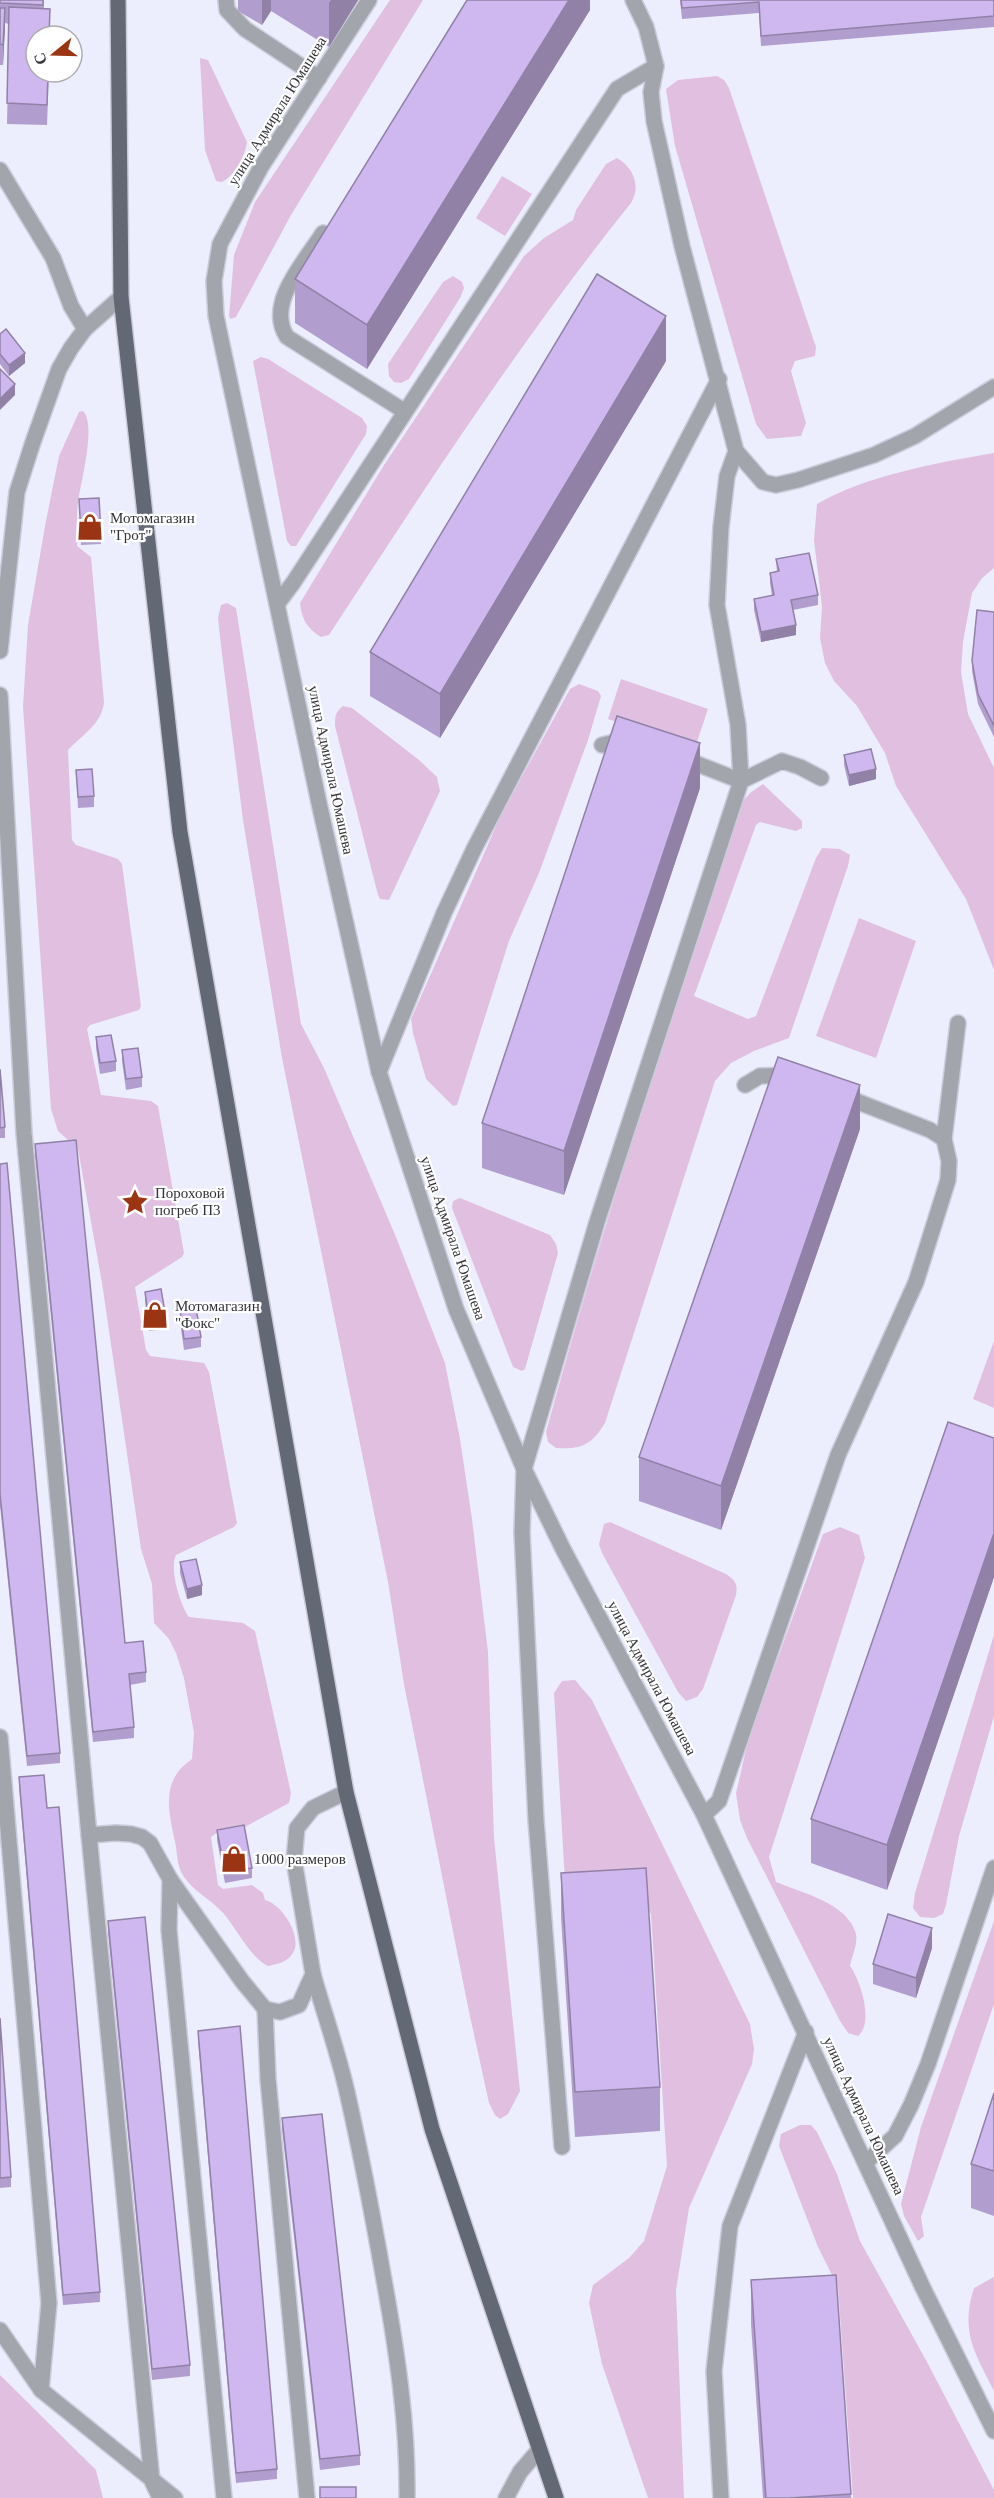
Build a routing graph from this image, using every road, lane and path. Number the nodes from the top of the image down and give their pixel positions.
1 (118, 0) edge
2 (226, 0) edge
3 (369, 0) edge
4 (633, 0) edge
5 (656, 66) junction
6 (319, 78) junction
7 (0, 170) edge
8 (330, 222) edge
9 (121, 297) junction
10 (85, 329) junction
11 (719, 379) junction
12 (994, 387) edge
13 (404, 411) junction
14 (736, 451) junction
15 (3, 589) edge
16 (278, 603) junction
17 (0, 651) edge
18 (0, 695) edge
19 (641, 742) edge
20 (602, 745) dead end
21 (672, 754) edge
22 (821, 778) dead end
23 (741, 781) junction
24 (958, 1023) dead end
25 (379, 1072) junction
26 (801, 1079) edge
27 (745, 1085) dead end
28 (833, 1092) edge
29 (944, 1139) junction
30 (524, 1469) junction
31 (0, 1737) edge
32 (346, 1792) junction
33 (704, 1815) junction
34 (89, 1835) junction
35 (994, 1868) edge
36 (170, 1879) junction
37 (313, 1974) junction
38 (266, 2009) junction
39 (806, 2032) junction
40 (562, 2146) dead end
41 (866, 2162) junction
42 (0, 2330) edge
43 (41, 2390) junction
44 (994, 2431) edge
45 (539, 2450) junction
46 (152, 2481) junction
47 (160, 2498) edge
48 (175, 2498) edge
49 (224, 2498) edge
50 (307, 2498) edge
51 (407, 2498) edge
52 (506, 2498) edge
53 (556, 2498) edge
54 (721, 2498) edge

1 - 9 main road
2 - 6 street
3 - 6 street, улица Адмирала Юмашева
4 - 5 street
5 - 11 street
5 - 13 street
6 - 16 street, улица Адмирала Юмашева
7 - 10 street
8 - 13 street
9 - 10 street
9 - 32 main road
10 - 15 street
11 - 14 street
11 - 25 street
12 - 14 street
13 - 16 street
14 - 23 street
15 - 17 street
16 - 25 street, улица Адмирала Юмашева
18 - 34 street
19 - 20 street
21 - 23 street
22 - 23 street
23 - 30 street
24 - 29 street
25 - 30 street, улица Адмирала Юмашева
26 - 27 street
28 - 29 street
29 - 33 street
30 - 33 street, улица Адмирала Юмашева
30 - 40 street
31 - 43 street
32 - 37 street
32 - 45 main road
33 - 39 street, улица Адмирала Юмашева
34 - 36 street
34 - 46 street
35 - 41 street
36 - 38 street
36 - 49 street
37 - 38 street
37 - 51 street
38 - 50 street
39 - 41 street, улица Адмирала Юмашева
39 - 54 street
41 - 44 street, улица Адмирала Юмашева
42 - 43 street
43 - 46 street
45 - 52 street
45 - 53 main road
46 - 47 street
46 - 48 street

